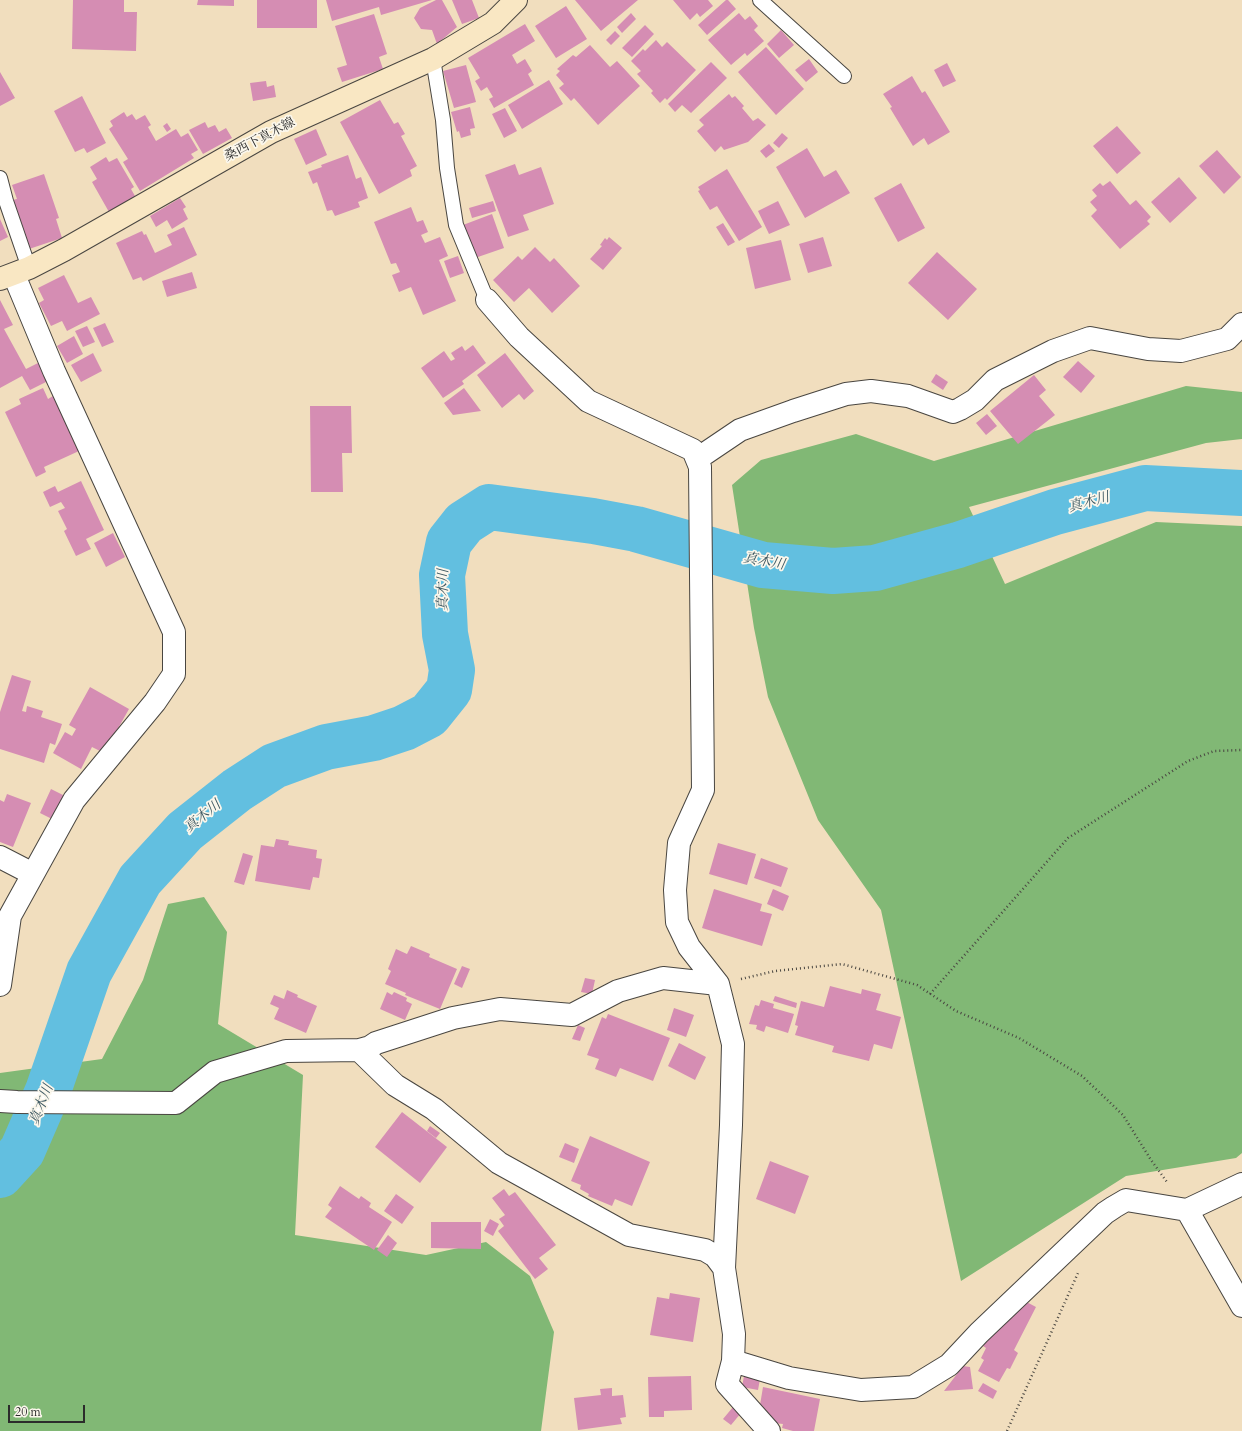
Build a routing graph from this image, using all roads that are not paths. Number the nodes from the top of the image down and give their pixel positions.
1 (516, 0) edge
2 (760, 0) edge
3 (433, 59) junction
4 (844, 76) dead end
5 (0, 178) edge
6 (14, 274) edge
7 (487, 300) joint
8 (1242, 324) edge
9 (697, 459) junction
10 (0, 858) edge
11 (33, 874) junction
12 (718, 984) junction
13 (0, 985) edge
14 (359, 1050) junction
15 (8, 1102) edge
16 (1242, 1184) edge
17 (1187, 1210) junction
18 (724, 1268) junction
19 (1242, 1306) edge
20 (732, 1361) junction
21 (769, 1431) edge

1 - 3 main road, 桑西下真木線
2 - 4 lane
3 - 6 main road, 桑西下真木線
3 - 7 lane
5 - 6 lane
6 - 11 street
7 - 9 street
8 - 9 street
9 - 12 street
10 - 11 street
11 - 13 street
12 - 14 street
12 - 18 street
14 - 15 street
14 - 18 street
16 - 17 street
17 - 19 street
17 - 20 street
18 - 20 street
20 - 21 street

